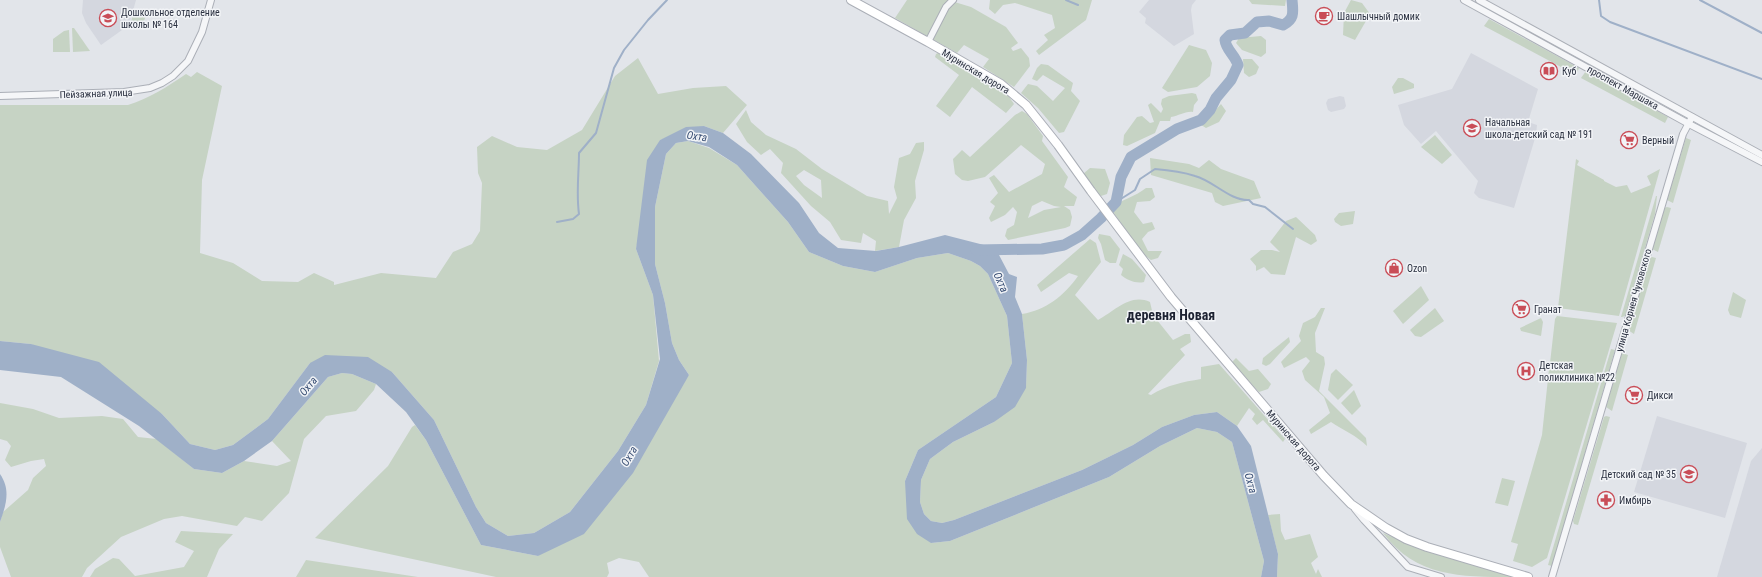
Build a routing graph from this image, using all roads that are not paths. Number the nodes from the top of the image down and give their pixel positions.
1 (211, 0) edge
2 (851, 0) edge
3 (953, 0) edge
4 (1464, 0) edge
5 (1479, 0) edge
6 (928, 42) junction
7 (0, 96) edge
8 (1692, 117) junction
9 (1689, 124) junction
10 (1762, 155) edge
11 (1762, 162) edge
12 (1351, 504) junction
13 (1441, 577) edge
14 (1528, 577) edge
15 (1552, 577) edge

1 - 7 street, Пейзажная улица
2 - 6 street, Муринская дорога
3 - 6 street
4 - 9 street, проспект Маршака
5 - 8 street, проспект Маршака
6 - 12 street, Муринская дорога
8 - 9 street, улица Корнея Чуковского
8 - 10 street, проспект Маршака
9 - 11 street, проспект Маршака
9 - 15 street, улица Корнея Чуковского
12 - 13 street
12 - 14 street, Муринская дорога

